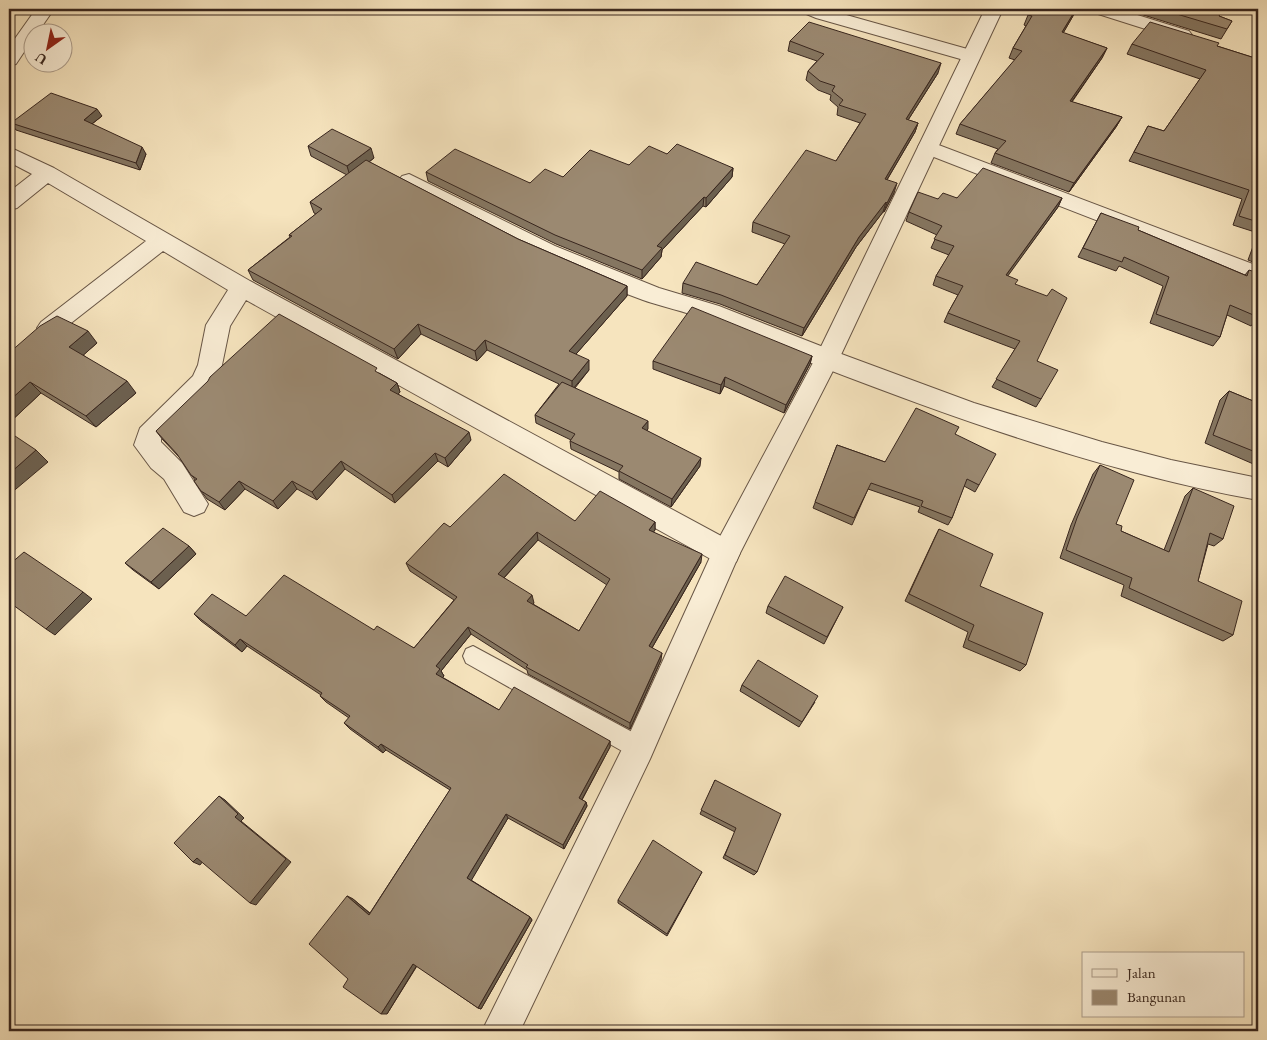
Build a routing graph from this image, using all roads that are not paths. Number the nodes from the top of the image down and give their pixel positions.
1 (45, 9) edge
2 (810, 9) edge
3 (994, 9) edge
4 (1101, 9) edge
5 (1200, 40) edge
6 (971, 56) junction
7 (9, 60) edge
8 (928, 147) junction
9 (9, 154) edge
10 (47, 174) junction
11 (409, 181) edge
12 (9, 203) edge
13 (161, 241) junction
14 (1258, 275) edge
15 (242, 287) junction
16 (49, 328) edge
17 (827, 359) junction
18 (1258, 489) edge
19 (194, 504) dead end
20 (726, 553) junction
21 (473, 656) dead end
22 (639, 748) junction
23 (501, 1031) edge

1 - 7 street
2 - 6 street
3 - 6 street
4 - 5 street
6 - 8 street
8 - 14 street
8 - 17 street
9 - 10 street
10 - 12 street
10 - 13 street
11 - 17 street
13 - 15 street
13 - 16 street
15 - 19 street
15 - 20 street
17 - 18 street
17 - 20 street
20 - 22 street
21 - 22 lane
22 - 23 street

